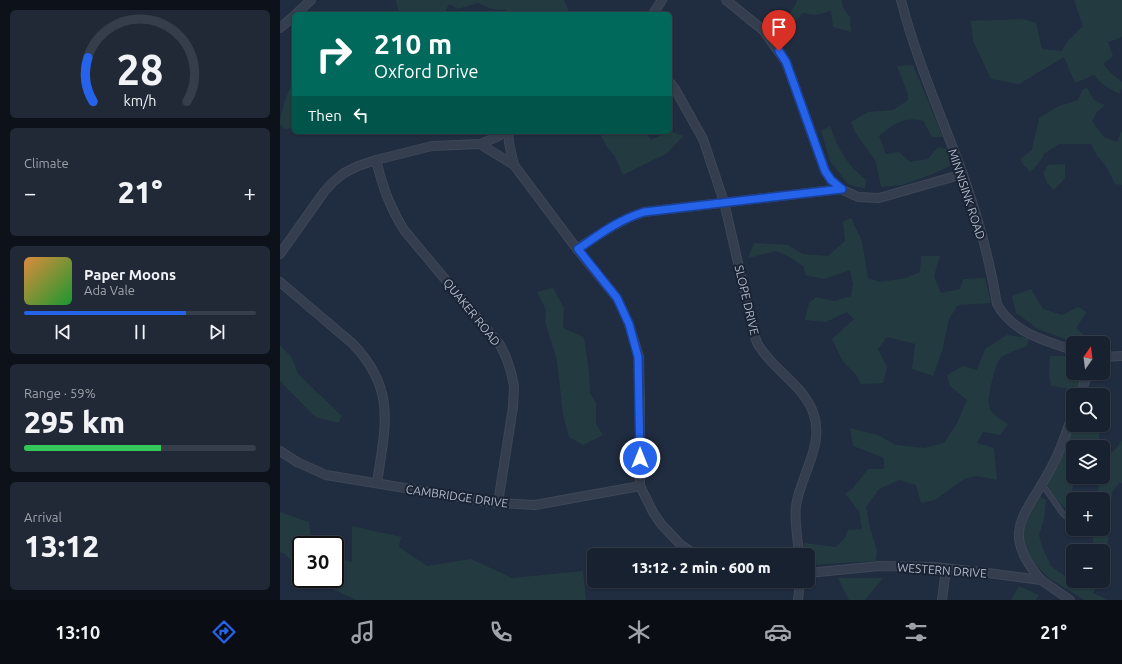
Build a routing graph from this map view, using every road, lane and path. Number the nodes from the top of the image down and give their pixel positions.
1 (312, 0) edge
2 (662, 0) edge
3 (726, 0) edge
4 (901, 0) edge
5 (298, 12) edge
6 (654, 12) edge
7 (292, 18) edge
8 (280, 28) edge
9 (672, 86) edge
10 (501, 134) edge
11 (508, 134) edge
12 (480, 144) junction
13 (376, 160) junction
14 (514, 164) junction
15 (962, 174) junction
16 (842, 189) junction
17 (724, 202) junction
18 (578, 249) junction
19 (280, 254) edge
20 (280, 282) edge
21 (1066, 348) edge
22 (1122, 356) edge
23 (1110, 357) edge
24 (1066, 432) edge
25 (280, 451) edge
26 (377, 483) junction
27 (1042, 484) junction
28 (640, 486) junction
29 (498, 504) junction
30 (1066, 517) edge
31 (686, 548) edge
32 (799, 548) edge
33 (946, 569) junction
34 (815, 572) edge
35 (1041, 580) junction
36 (799, 588) edge
37 (798, 600) edge
38 (942, 600) edge
39 (1070, 600) edge

1 - 5 street
2 - 6 street
3 - 16 street
4 - 15 street, MINNISINK ROAD
7 - 8 street
9 - 17 street, SLOPE DRIVE
10 - 12 street
11 - 14 street
12 - 13 street
12 - 14 street
13 - 19 street
13 - 29 street, QUAKER ROAD
14 - 18 street
15 - 16 street
15 - 21 street, MINNISINK ROAD
16 - 17 street
17 - 18 street
17 - 32 street, SLOPE DRIVE
18 - 28 street
20 - 26 street
22 - 23 street
24 - 27 street
25 - 26 street, CAMBRIDGE DRIVE
26 - 29 street, CAMBRIDGE DRIVE
27 - 30 lane
27 - 35 street
28 - 29 street, CAMBRIDGE DRIVE
28 - 31 street
33 - 34 street, WESTERN DRIVE
33 - 35 street, WESTERN DRIVE
33 - 38 street
35 - 39 street, WESTERN DRIVE
36 - 37 street

